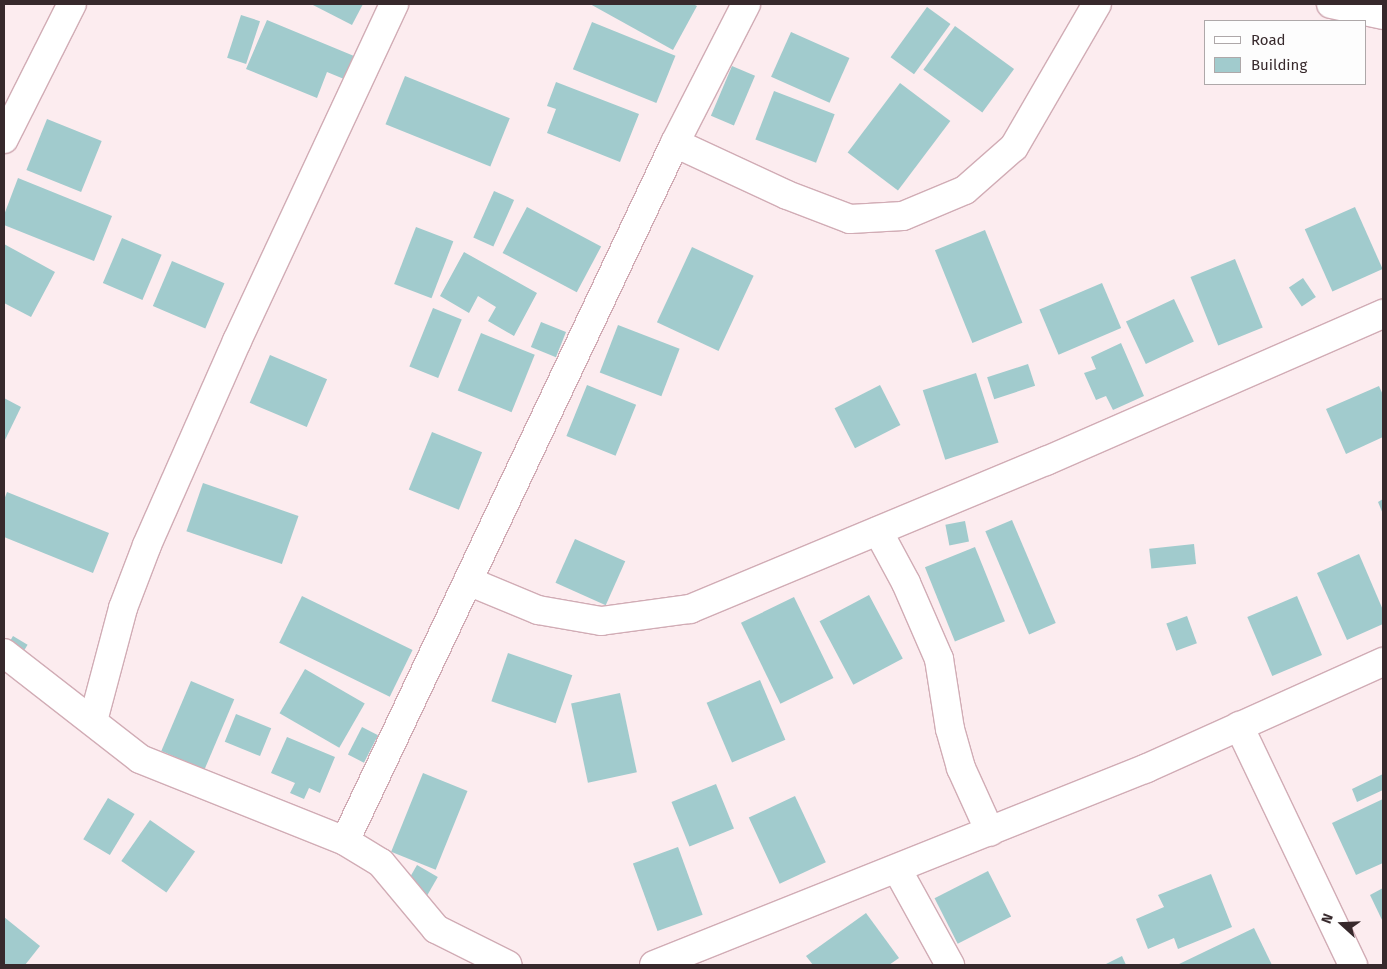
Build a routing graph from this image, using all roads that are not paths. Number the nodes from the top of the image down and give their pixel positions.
1 (72, 4) edge
2 (394, 4) edge
3 (746, 4) edge
4 (1097, 4) edge
5 (1331, 4) edge
6 (1383, 15) edge
7 (4, 139) edge
8 (675, 143) junction
9 (1383, 314) edge
10 (878, 531) junction
11 (468, 581) junction
12 (4, 653) edge
13 (1383, 662) edge
14 (93, 721) junction
15 (1239, 726) junction
16 (990, 832) junction
17 (345, 841) junction
18 (897, 870) junction
19 (508, 965) edge
20 (654, 965) edge
21 (950, 965) edge
22 (1352, 965) edge

1 - 7 street
2 - 14 street
3 - 8 street
4 - 8 street
5 - 6 street
8 - 11 street
9 - 10 street
10 - 11 street
10 - 16 street
11 - 17 street
12 - 14 street
13 - 15 street
14 - 17 street
15 - 16 street
15 - 22 street
16 - 18 street
17 - 19 street
18 - 20 street
18 - 21 street

